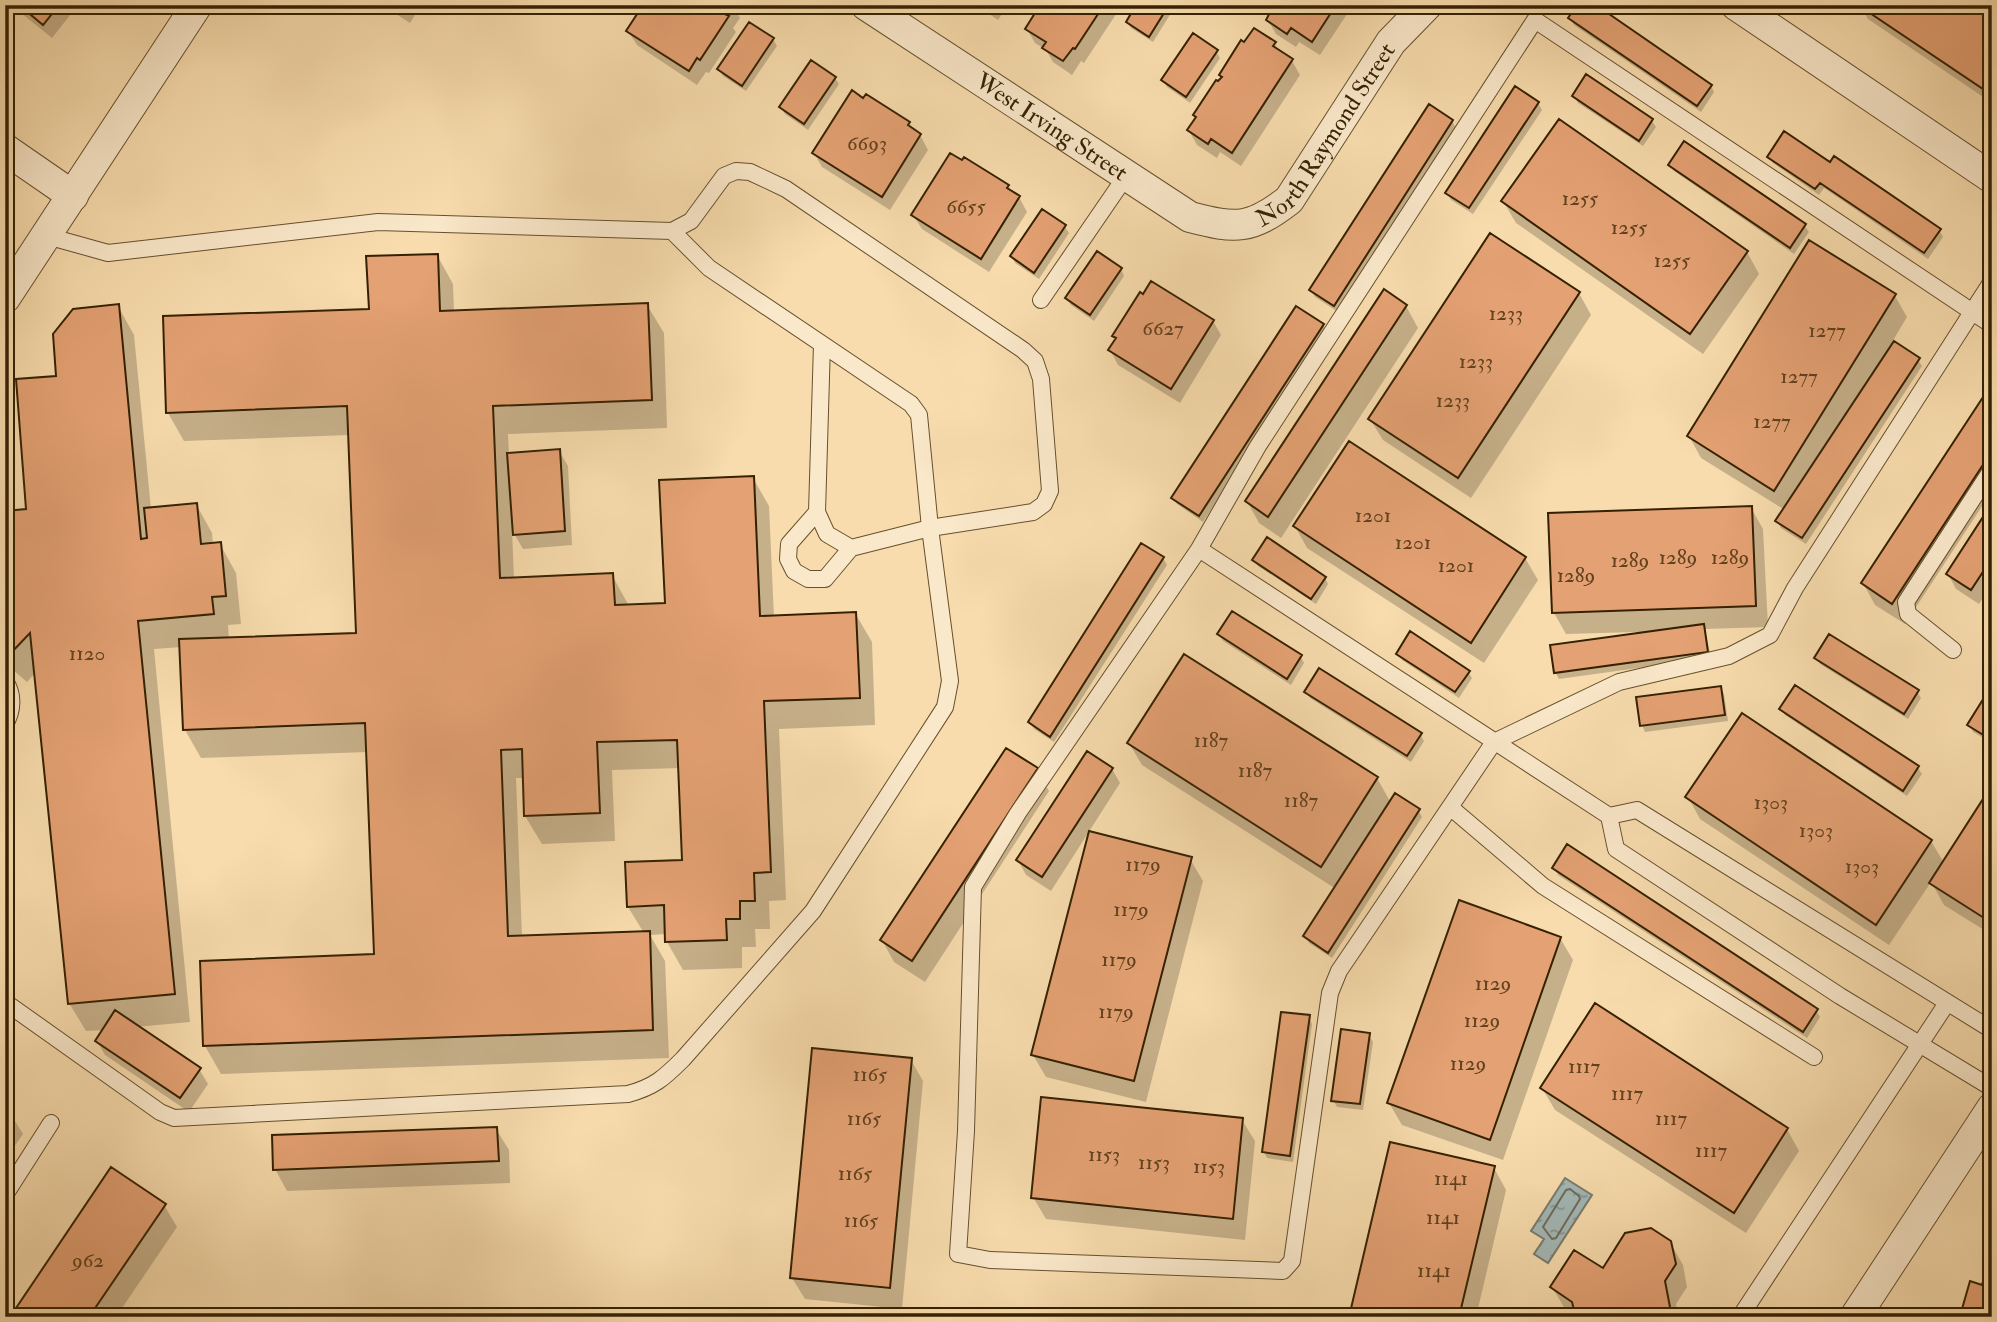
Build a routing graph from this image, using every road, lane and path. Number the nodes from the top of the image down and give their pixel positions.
1 (197, 5) edge
2 (866, 5) edge
3 (1427, 5) edge
4 (1736, 5) edge
5 (5, 149) edge
6 (1126, 176) junction
7 (1992, 178) edge
8 (73, 196) junction
9 (1245, 226) joint
10 (672, 230) junction
11 (47, 236) junction
12 (1992, 281) edge
13 (5, 299) edge
14 (1041, 300) dead end
15 (1972, 312) junction
16 (1992, 325) edge
17 (822, 344) junction
18 (1992, 469) edge
19 (817, 512) junction
20 (930, 528) junction
21 (851, 548) junction
22 (1199, 549) junction
23 (1953, 650) dead end
24 (5, 681) edge
25 (5, 724) edge
26 (1494, 742) junction
27 (1450, 807) junction
28 (1609, 816) junction
29 (5, 1002) edge
30 (1947, 1003) junction
31 (1992, 1030) edge
32 (1918, 1044) junction
33 (1814, 1057) dead end
34 (1992, 1088) edge
35 (1992, 1108) edge
36 (51, 1123) dead end
37 (5, 1195) edge
38 (1740, 1317) edge
39 (1855, 1317) edge

1 - 8 street
2 - 6 street, West Irving Street
3 - 9 street, North Raymond Street
4 - 7 street
5 - 8 street
6 - 9 street, West Irving Street
6 - 14 lane
8 - 11 street
10 - 11 lane
10 - 17 lane
10 - 20 lane
11 - 13 street
12 - 15 lane
15 - 16 lane
15 - 22 lane
15 - 26 lane
17 - 19 lane
17 - 20 lane
18 - 23 lane
19 - 21 lane
19 - 21 lane
20 - 21 lane
20 - 29 lane
22 - 26 lane
22 - 27 lane
24 - 25 lane
26 - 27 lane
26 - 28 lane
27 - 33 lane
28 - 30 lane
28 - 32 lane
30 - 31 lane
30 - 32 lane
32 - 34 lane
32 - 38 lane
35 - 39 street
36 - 37 lane

